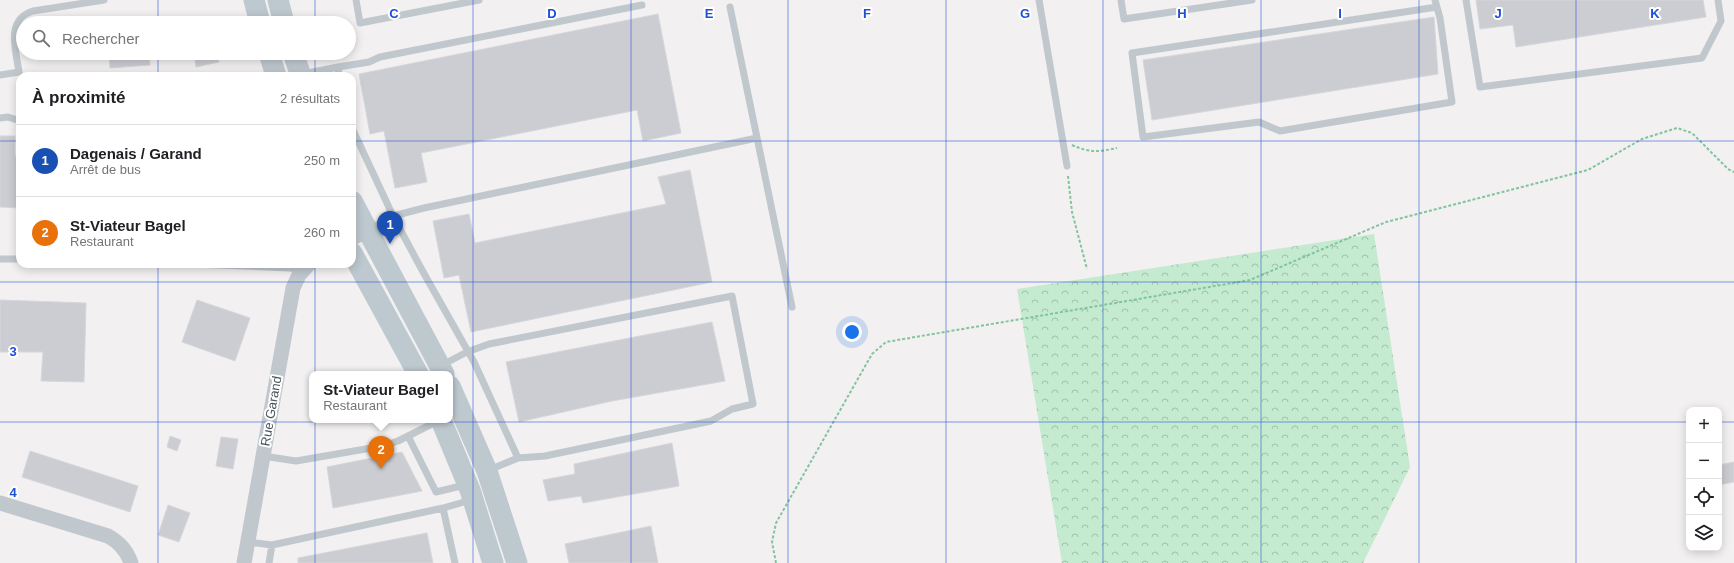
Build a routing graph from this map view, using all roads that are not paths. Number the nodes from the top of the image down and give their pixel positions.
1 (104, 0) edge
2 (254, 0) edge
3 (278, 0) edge
4 (356, 0) edge
5 (479, 0) edge
6 (1039, 0) edge
7 (1121, 0) edge
8 (1252, 0) edge
9 (1466, 0) edge
10 (1718, 0) edge
11 (1436, 4) edge
12 (642, 5) dead end
13 (730, 6) dead end
14 (23, 16) edge
15 (258, 16) edge
16 (282, 16) edge
17 (16, 26) edge
18 (16, 48) edge
19 (18, 60) edge
20 (270, 60) edge
21 (295, 60) edge
22 (338, 67) junction
23 (16, 72) edge
24 (19, 72) edge
25 (275, 72) edge
26 (299, 72) edge
27 (317, 72) edge
28 (339, 72) edge
29 (0, 75) edge
30 (0, 118) edge
31 (16, 120) edge
32 (356, 136) edge
33 (757, 138) junction
34 (1067, 166) road end
35 (394, 216) junction
36 (356, 218) edge
37 (360, 235) edge
38 (0, 259) edge
39 (16, 259) edge
40 (356, 259) edge
41 (294, 268) edge
42 (305, 268) edge
43 (792, 307) dead end
44 (468, 352) junction
45 (442, 370) edge
46 (416, 371) edge
47 (453, 393) edge
48 (434, 423) edge
49 (441, 423) edge
50 (408, 436) junction
51 (263, 456) junction
52 (518, 458) junction
53 (487, 471) junction
54 (470, 492) junction
55 (0, 503) edge
56 (443, 508) junction
57 (248, 542) junction
58 (272, 545) junction
59 (131, 563) edge
60 (244, 563) edge
61 (270, 563) edge
62 (455, 563) edge
63 (493, 563) edge
64 (517, 563) edge

1 - 14 lane
2 - 15 main road
3 - 16 main road
4 - 5 lane
6 - 34 lane
7 - 8 lane
9 - 10 lane
11 - 11 lane
12 - 22 lane
13 - 33 lane
17 - 18 lane
19 - 24 lane
20 - 25 main road
21 - 26 main road
22 - 27 lane
22 - 28 lane
23 - 29 lane
30 - 31 lane
32 - 35 lane
33 - 35 lane
33 - 43 lane
35 - 37 lane
35 - 44 lane
36 - 37 main road
37 - 45 main road
38 - 39 lane
40 - 46 main road
41 - 42 lane
42 - 51 street, Rue Garand
44 - 45 lane
44 - 52 lane
44 - 52 lane
47 - 53 main road
48 - 50 lane
49 - 54 main road
50 - 51 lane
50 - 54 lane
51 - 57 street, Rue Garand
52 - 53 lane
53 - 64 main road
54 - 56 lane
54 - 63 main road
55 - 59 street
56 - 58 lane
56 - 62 lane
57 - 58 lane
57 - 60 street, Rue Garand
58 - 61 lane

